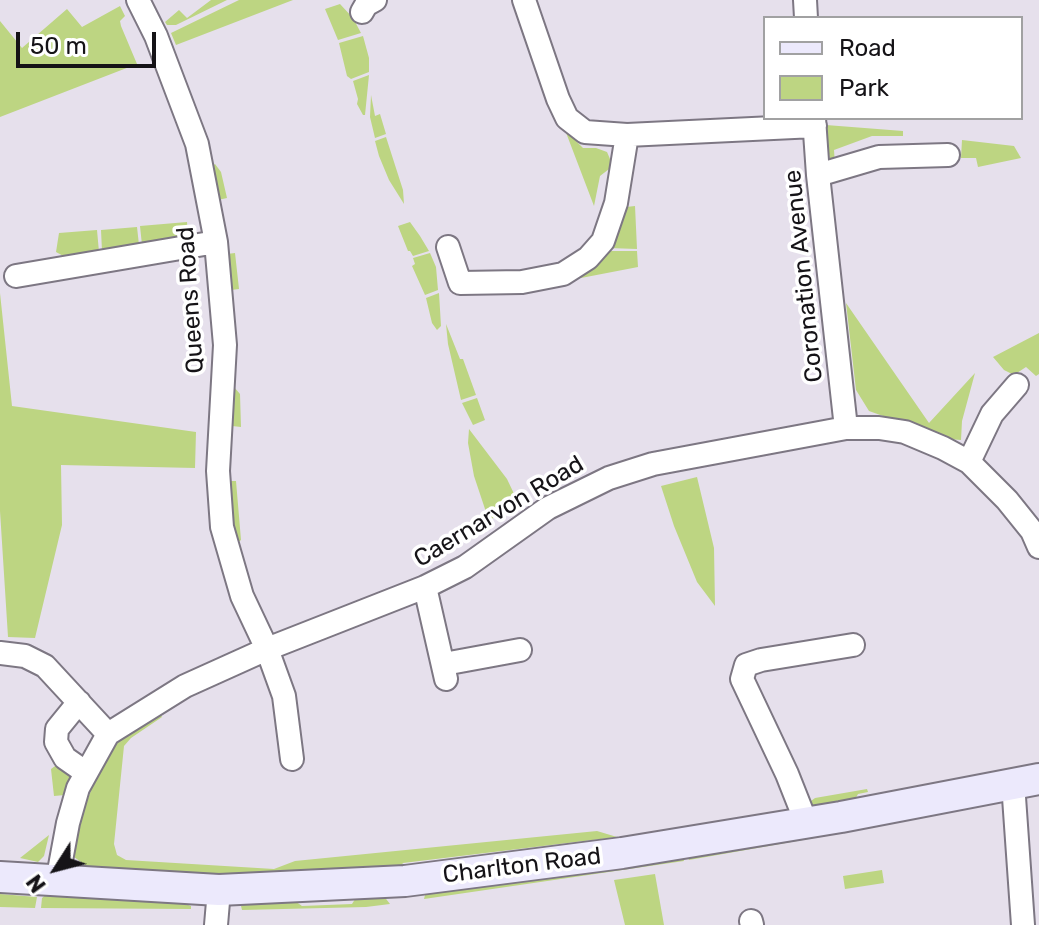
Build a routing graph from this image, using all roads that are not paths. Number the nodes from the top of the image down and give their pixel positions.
1 (138, 0) edge
2 (524, 0) edge
3 (814, 122) edge
4 (627, 135) junction
5 (948, 155) dead end
6 (818, 175) junction
7 (216, 242) junction
8 (448, 247) dead end
9 (16, 276) dead end
10 (1017, 385) dead end
11 (846, 428) junction
12 (969, 462) junction
13 (1039, 547) edge
14 (425, 587) junction
15 (853, 645) dead end
16 (267, 649) junction
17 (520, 650) dead end
18 (0, 653) edge
19 (79, 702) junction
20 (108, 734) junction
21 (292, 759) dead end
22 (85, 772) junction
23 (1026, 781) edge
24 (806, 822) junction
25 (0, 877) edge
26 (57, 882) junction
27 (219, 890) junction
28 (216, 925) edge
29 (1023, 925) edge

1 - 7 street, Queens Road
2 - 4 street
3 - 4 street
3 - 6 street, Coronation Avenue
4 - 8 street
5 - 6 street
6 - 11 street, Coronation Avenue
7 - 9 street
7 - 16 street, Queens Road
10 - 12 street
11 - 12 street, Caernarvon Road
11 - 14 street, Caernarvon Road
12 - 13 street, Caernarvon Road
14 - 16 street, Caernarvon Road
14 - 17 street
15 - 24 street
16 - 20 street, Caernarvon Road
16 - 21 street, Queens Road
18 - 19 street
19 - 20 street
19 - 22 street
20 - 22 street
22 - 26 street
23 - 24 street, Charlton Road
23 - 29 street
24 - 27 street, Charlton Road
25 - 26 street, Charlton Road
26 - 27 street, Charlton Road
27 - 28 street

